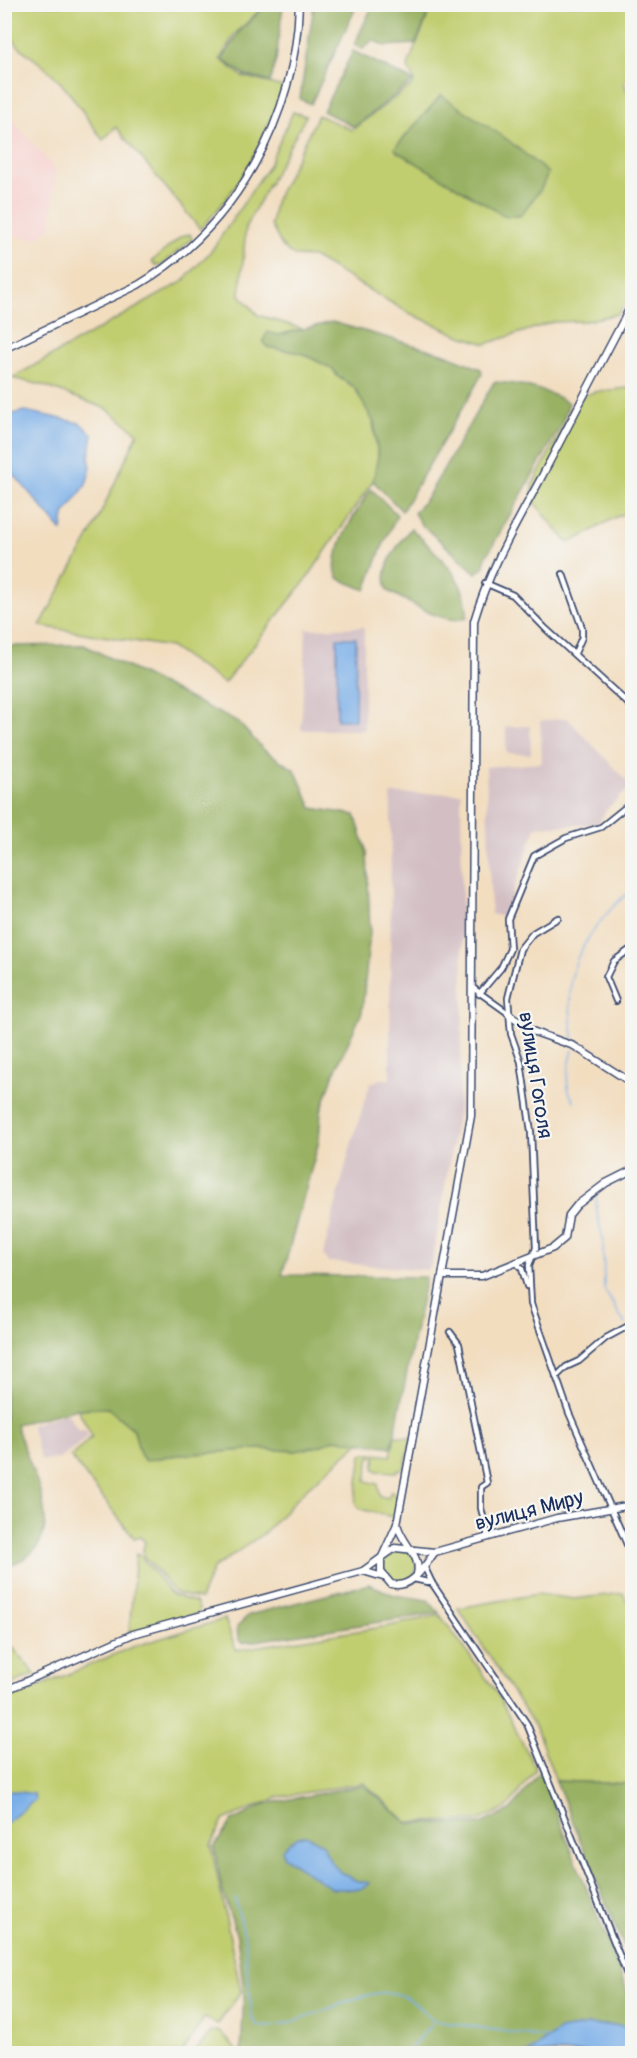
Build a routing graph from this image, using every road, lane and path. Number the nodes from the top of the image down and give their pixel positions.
1 (299, 4) edge
2 (633, 304) edge
3 (4, 348) edge
4 (563, 574) dead end
5 (486, 583) junction
6 (575, 653) junction
7 (633, 707) edge
8 (633, 802) edge
9 (558, 918) dead end
10 (633, 948) edge
11 (473, 988) junction
12 (479, 994) junction
13 (616, 1001) dead end
14 (508, 1013) junction
15 (633, 1083) edge
16 (633, 1170) edge
17 (531, 1257) junction
18 (516, 1262) junction
19 (443, 1276) junction
20 (529, 1293) junction
21 (633, 1324) edge
22 (450, 1332) dead end
23 (551, 1365) junction
24 (566, 1367) junction
25 (556, 1377) junction
26 (633, 1505) edge
27 (613, 1509) junction
28 (397, 1524) junction
29 (489, 1537) junction
30 (435, 1552) junction
31 (413, 1553) junction
32 (384, 1555) junction
33 (633, 1556) edge
34 (424, 1566) junction
35 (363, 1571) junction
36 (415, 1576) junction
37 (383, 1577) junction
38 (432, 1583) junction
39 (4, 1691) edge
40 (633, 1987) edge

1 - 3 street
2 - 5 street
4 - 6 street
5 - 6 street
5 - 11 street
6 - 7 street
8 - 12 street
9 - 14 street, вулиця Гоголя
10 - 13 street
11 - 12 street
11 - 19 street
12 - 14 street
14 - 15 street
14 - 17 street, вулиця Гоголя
16 - 17 street
17 - 18 street
17 - 20 street, вулиця Гоголя
18 - 19 street
18 - 20 street
19 - 28 street
20 - 23 street, вулиця Гоголя
21 - 24 street
22 - 29 street
23 - 24 street
23 - 25 street, вулиця Гоголя
24 - 25 street
25 - 27 street, вулиця Гоголя
26 - 27 street, вулиця Миру
27 - 29 street, вулиця Миру
27 - 33 street, вулиця Гоголя
28 - 31 street
28 - 32 street
29 - 30 street, вулиця Миру
30 - 31 street, вулиця Миру
30 - 34 street
31 - 32 street
31 - 34 street
31 - 36 street
32 - 35 street
32 - 37 street
34 - 36 street
34 - 38 street
35 - 37 street
35 - 39 street
36 - 37 street
36 - 38 street
38 - 40 street

